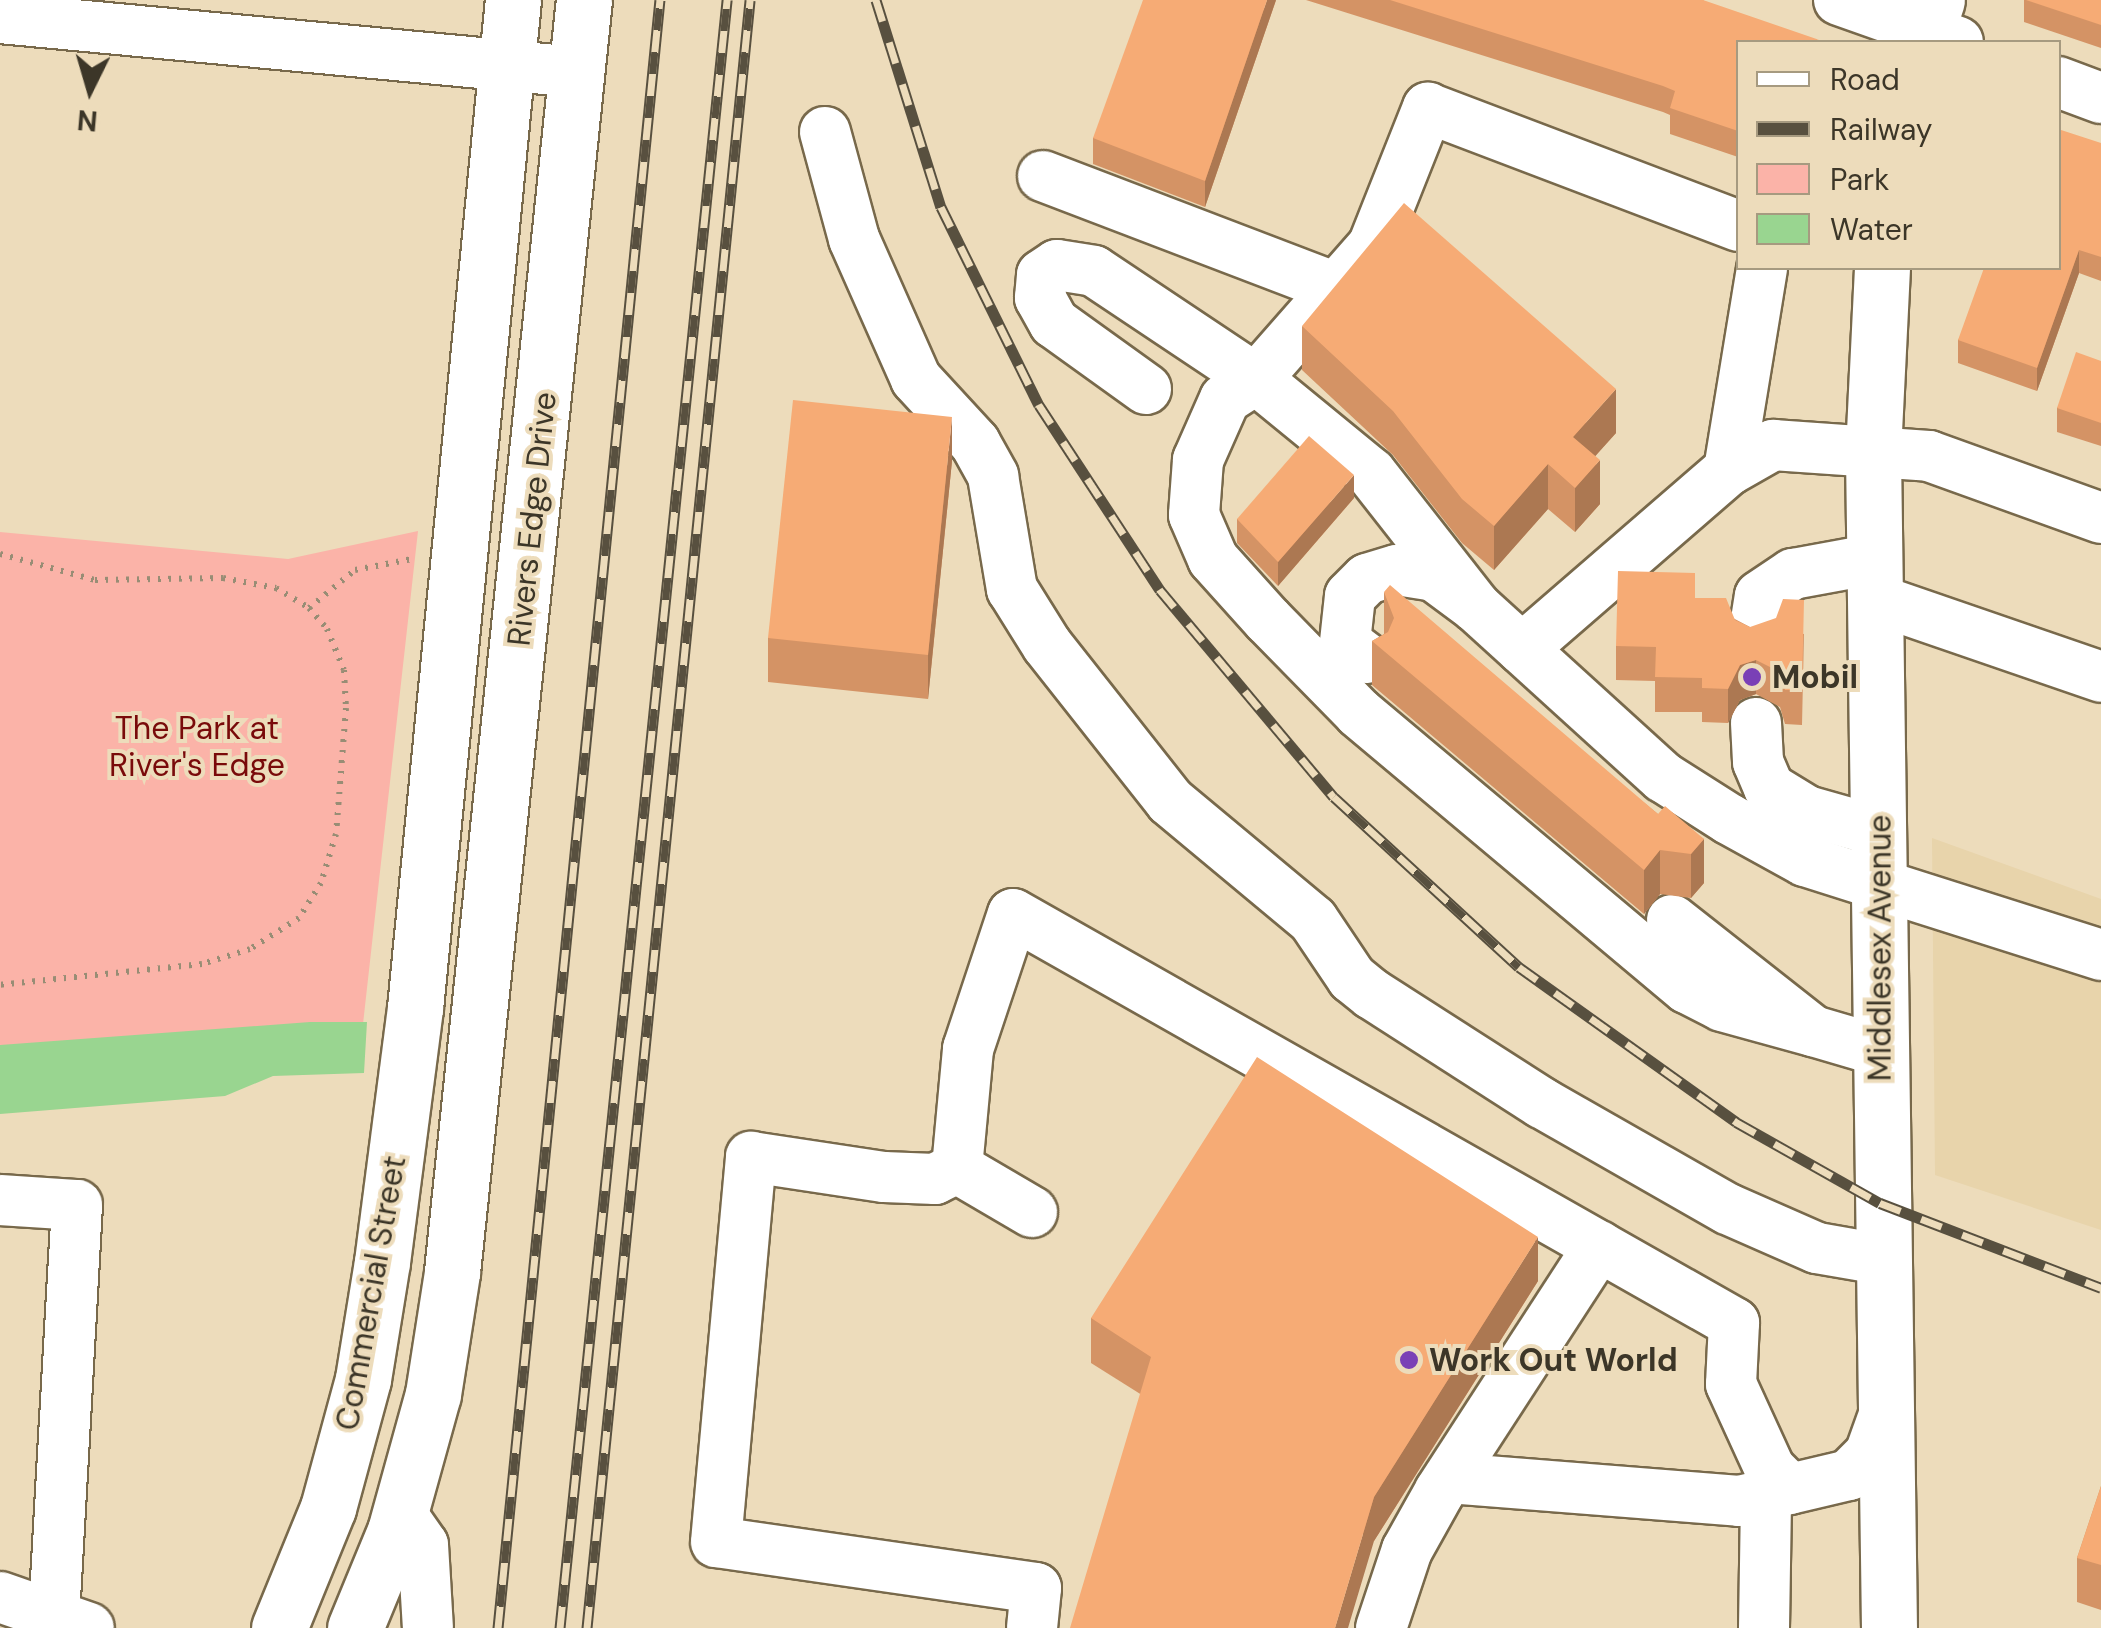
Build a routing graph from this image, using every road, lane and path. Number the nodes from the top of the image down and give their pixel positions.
1 (512, 0) edge
2 (584, 0) edge
3 (1838, 0) edge
4 (0, 18) edge
5 (1936, 29) edge
6 (506, 66) junction
7 (577, 72) junction
8 (2061, 83) edge
9 (2101, 98) edge
10 (825, 132) dead end
11 (1043, 176) dead end
12 (1736, 225) edge
13 (1762, 270) edge
14 (1882, 270) edge
15 (1336, 288) junction
16 (1256, 379) junction
17 (1207, 438) junction
18 (1873, 454) junction
19 (1729, 470) junction
20 (2101, 518) edge
21 (0, 554) edge
22 (458, 560) junction
23 (1875, 579) junction
24 (1476, 607) junction
25 (309, 608) junction
26 (1754, 633) edge
27 (1522, 648) junction
28 (1366, 658) dead end
29 (2101, 676) edge
30 (1756, 724) dead end
31 (1881, 857) junction
32 (1672, 920) dead end
33 (2101, 954) edge
34 (0, 984) edge
35 (1812, 1031) junction
36 (1881, 1051) junction
37 (958, 1168) junction
38 (0, 1200) edge
39 (1032, 1212) dead end
40 (1599, 1246) junction
41 (1881, 1258) junction
42 (1884, 1415) junction
43 (1448, 1478) junction
44 (1778, 1492) junction
45 (400, 1512) junction
46 (0, 1597) edge
47 (71, 1622) edge
48 (279, 1628) edge
49 (355, 1628) edge
50 (428, 1628) edge
51 (1032, 1628) edge
52 (1382, 1628) edge
53 (1764, 1628) edge
54 (1889, 1628) edge

1 - 6 main road
2 - 7 main road, Rivers Edge Drive
3 - 5 street
4 - 6 street
6 - 7 street
6 - 22 main road
7 - 45 main road, Rivers Edge Drive
8 - 9 street
10 - 41 street
11 - 15 street
12 - 15 street
13 - 19 street
14 - 18 main road, Middlesex Avenue
15 - 16 street
16 - 17 street
16 - 17 street
16 - 24 street
17 - 35 street
18 - 19 street
18 - 20 street
18 - 23 main road, Middlesex Avenue
19 - 27 street
21 - 25 path
22 - 25 path
22 - 48 main road, Commercial Street
23 - 26 street
23 - 29 street
23 - 31 main road, Middlesex Avenue
24 - 27 street
24 - 28 street
25 - 34 path
27 - 31 street
30 - 31 street
31 - 33 street
31 - 36 main road, Middlesex Avenue
32 - 35 street
35 - 36 street
36 - 41 main road, Middlesex Avenue
37 - 39 street
37 - 40 street
37 - 51 street
38 - 47 street
40 - 43 street
40 - 44 street
41 - 42 main road, Middlesex Avenue
42 - 44 street
42 - 54 main road, Middlesex Avenue
43 - 44 street
43 - 52 street
44 - 53 street
45 - 49 main road
45 - 50 street
46 - 47 street

